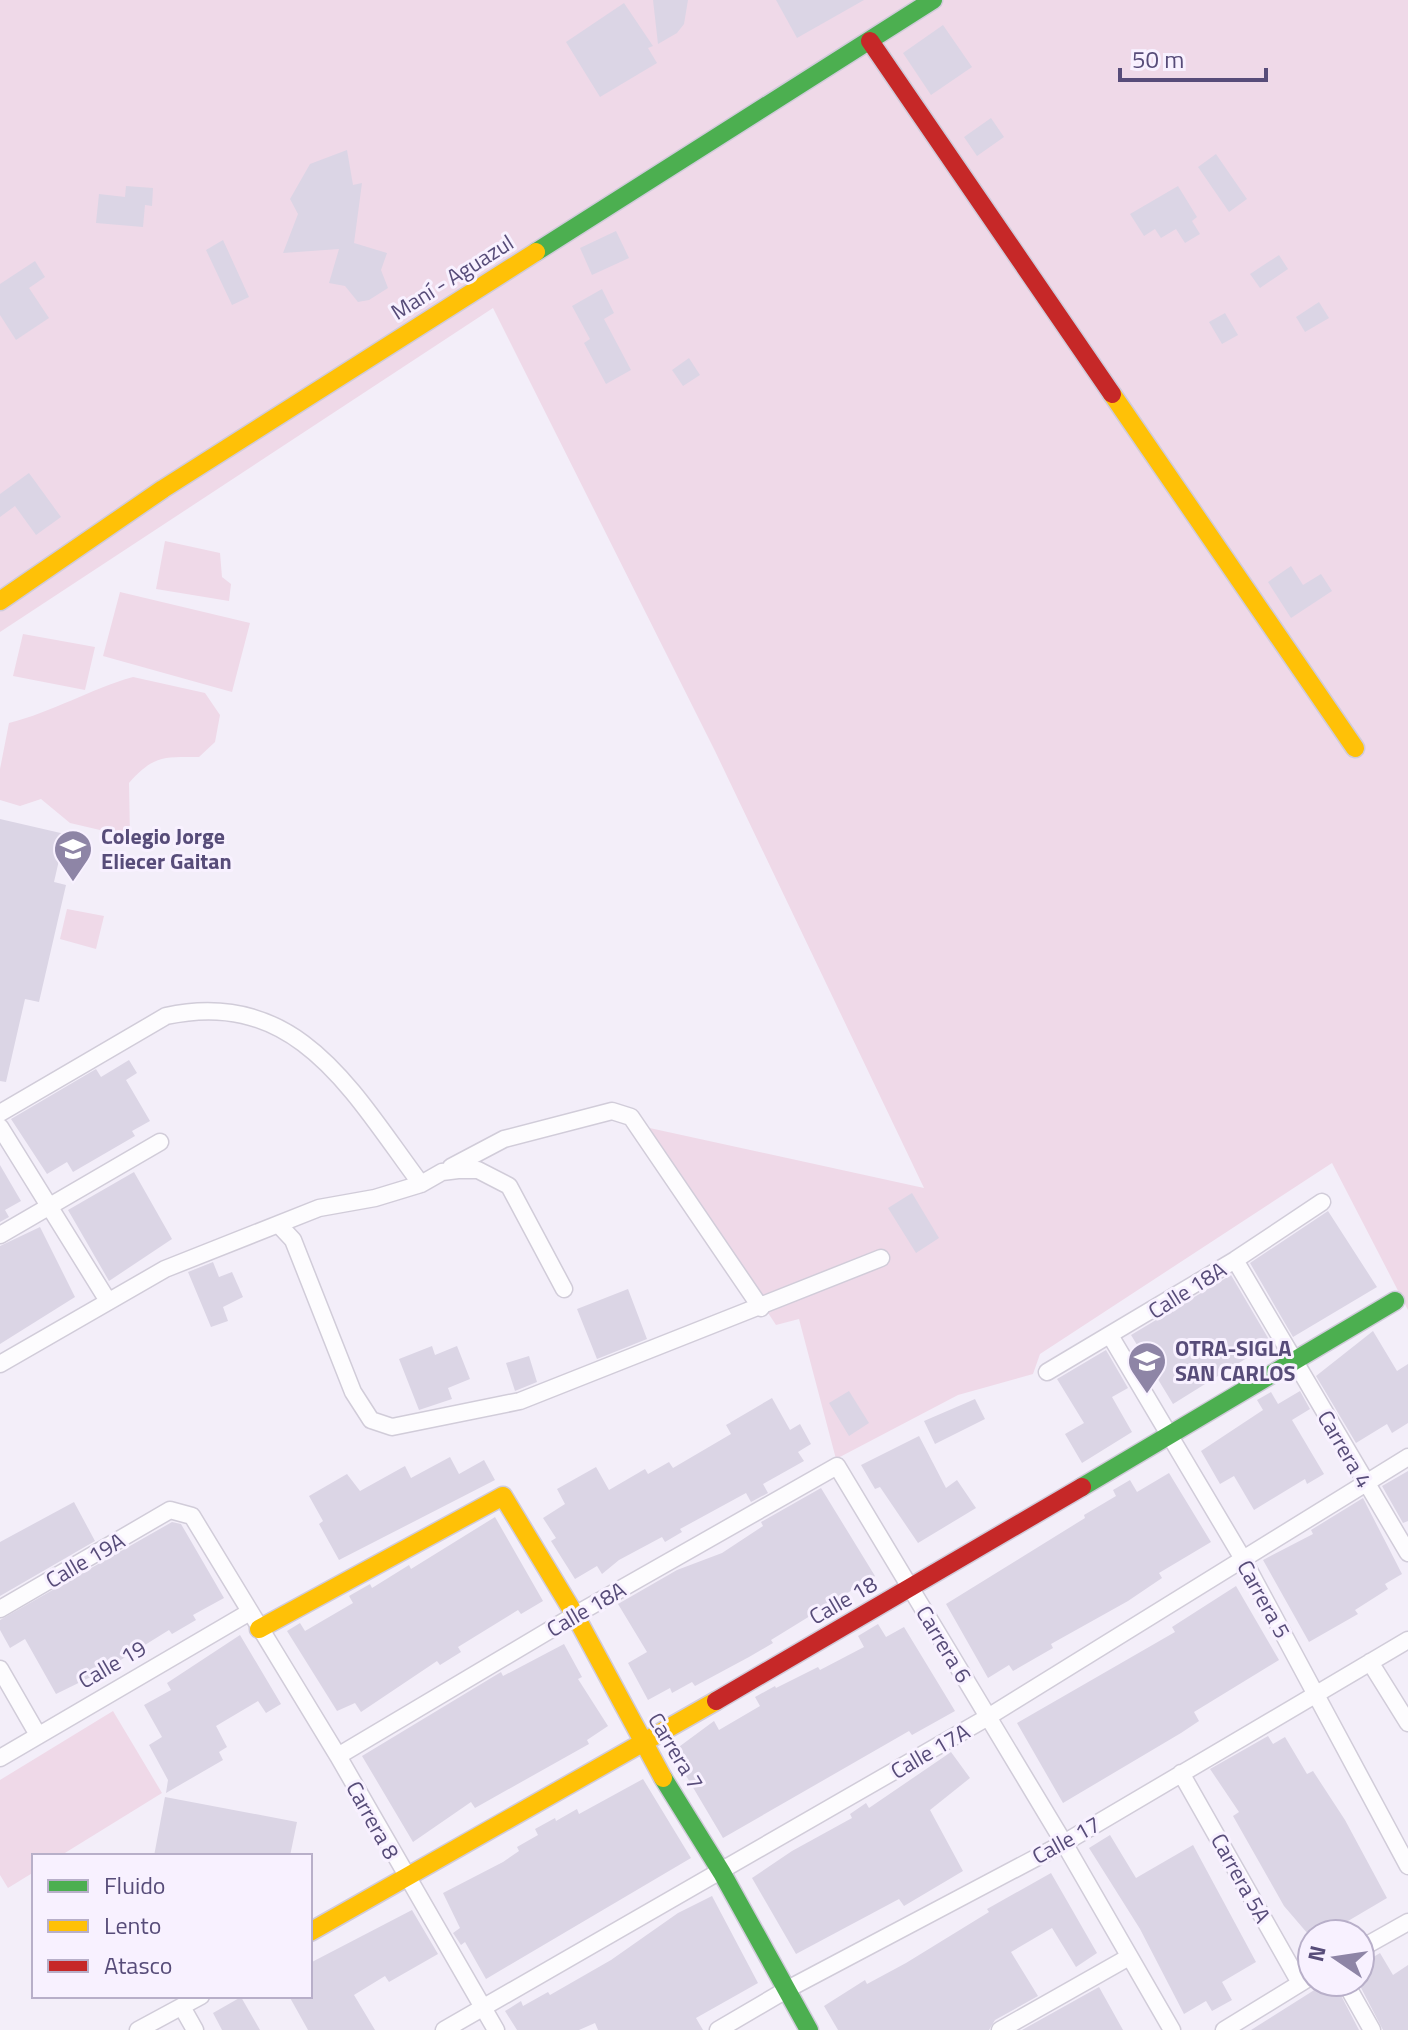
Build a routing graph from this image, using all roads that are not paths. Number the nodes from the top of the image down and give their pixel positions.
1 (933, 0) edge
2 (870, 41) junction
3 (0, 601) edge
4 (1355, 748) dead end
5 (0, 1113) edge
6 (0, 1127) edge
7 (160, 1142) dead end
8 (442, 1172) junction
9 (421, 1184) junction
10 (1322, 1202) dead end
11 (49, 1206) junction
12 (279, 1225) junction
13 (0, 1235) edge
14 (881, 1258) dead end
15 (1235, 1260) junction
16 (564, 1289) dead end
17 (108, 1301) junction
18 (1395, 1301) dead end
19 (761, 1308) junction
20 (1111, 1337) junction
21 (1294, 1361) junction
22 (0, 1364) edge
23 (1047, 1372) dead end
24 (1170, 1434) junction
25 (1408, 1457) edge
26 (837, 1466) joint
27 (1365, 1484) junction
28 (170, 1510) joint
29 (1408, 1553) edge
30 (1243, 1559) junction
31 (911, 1589) junction
32 (0, 1609) edge
33 (248, 1613) junction
34 (575, 1615) junction
35 (259, 1629) junction
36 (1408, 1640) edge
37 (1370, 1662) junction
38 (0, 1669) edge
39 (1315, 1691) junction
40 (988, 1717) junction
41 (1408, 1723) edge
42 (38, 1735) junction
43 (641, 1744) junction
44 (338, 1756) junction
45 (0, 1758) edge
46 (1181, 1773) junction
47 (1064, 1843) junction
48 (1408, 1866) edge
49 (722, 1873) junction
50 (404, 1876) junction
51 (1408, 1922) edge
52 (312, 1931) edge
53 (1376, 1940) edge
54 (1129, 1957) junction
55 (1296, 1963) edge
56 (1296, 1986) edge
57 (786, 1990) junction
58 (198, 1998) edge
59 (1354, 1998) edge
60 (182, 2007) junction
61 (482, 2008) junction
62 (138, 2030) edge
63 (195, 2030) edge
64 (444, 2030) edge
65 (496, 2030) edge
66 (718, 2030) edge
67 (809, 2030) edge
68 (1000, 2030) edge
69 (1172, 2030) edge
70 (1224, 2030) edge
71 (1372, 2030) edge

1 - 2 street, Maní - Aguazul
2 - 3 street, Maní - Aguazul
2 - 4 street
5 - 9 street
6 - 11 street
7 - 11 street
8 - 9 street
8 - 16 street
8 - 19 street
9 - 12 street
10 - 15 street, Calle 18A
11 - 13 street
11 - 17 street
12 - 17 street
12 - 19 street
14 - 19 street
15 - 20 street, Calle 18A
15 - 21 street, Carrera 4
17 - 22 street
18 - 21 street, Calle 18
20 - 23 street, Calle 18A
20 - 24 street, Carrera 5
21 - 24 street, Calle 18
21 - 27 street, Carrera 4
24 - 30 street, Carrera 5
24 - 31 street, Calle 18
25 - 27 street, Calle 17A
26 - 31 street, Carrera 6
26 - 34 street, Calle 18A
27 - 29 street, Carrera 4
27 - 30 street, Calle 17A
28 - 32 street, Calle 19A
28 - 33 street, Carrera 8
30 - 39 street, Carrera 5
30 - 40 street, Calle 17A
31 - 40 street, Carrera 6
31 - 43 street, Calle 18
33 - 35 street, Carrera 8
33 - 42 street, Calle 19
34 - 35 street, Carrera 7
34 - 43 street, Carrera 7
34 - 44 street, Calle 18A
35 - 44 street, Carrera 8
36 - 37 street, Calle 17
37 - 39 street, Calle 17
37 - 41 street
38 - 42 street
39 - 46 street, Calle 17
39 - 48 street, Carrera 5
40 - 47 street, Carrera 6
40 - 49 street, Calle 17A
42 - 45 street, Calle 19
43 - 49 street, Carrera 7
43 - 50 street, Calle 18
44 - 50 street, Carrera 8
46 - 47 street, Calle 17
46 - 55 street, Carrera 5A
47 - 54 street, Carrera 6
47 - 57 street, Calle 17
49 - 57 street, Carrera 7
49 - 61 street, Calle 17A
50 - 52 street, Calle 18
50 - 61 street, Carrera 8
51 - 53 street
54 - 68 street
54 - 69 street, Carrera 6
56 - 70 street
57 - 66 street, Calle 17
57 - 67 street, Carrera 7
58 - 60 street
59 - 71 street
60 - 62 street
60 - 63 street
61 - 64 street, Calle 17A
61 - 65 street, Carrera 8

